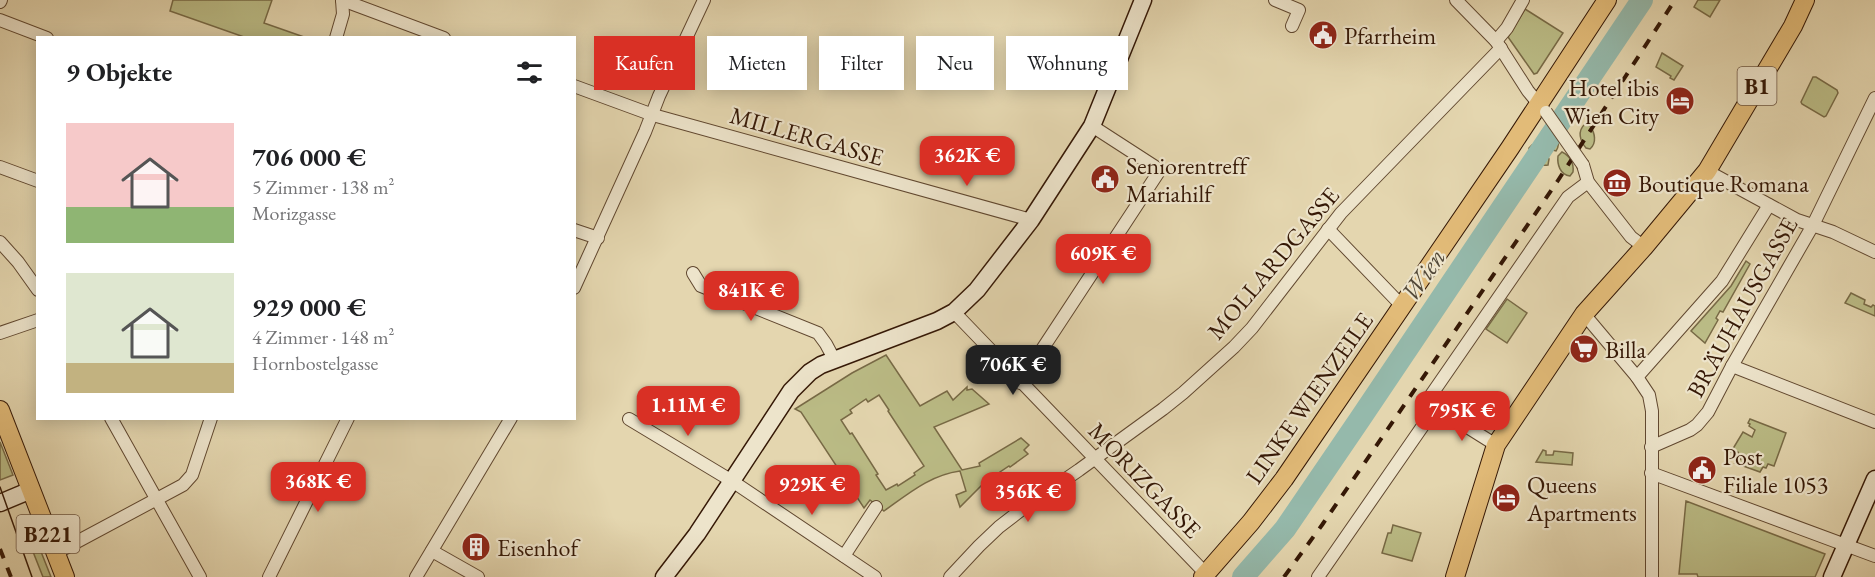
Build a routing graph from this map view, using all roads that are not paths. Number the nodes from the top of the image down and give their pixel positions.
1 (342, 0) edge
2 (690, 0) edge
3 (1143, 0) edge
4 (1275, 0) edge
5 (1456, 0) edge
6 (1523, 0) edge
7 (1607, 0) edge
8 (1805, 0) edge
9 (703, 2) edge
10 (0, 20) edge
11 (1292, 26) dead end
12 (42, 36) edge
13 (337, 36) edge
14 (439, 36) edge
15 (1498, 45) junction
16 (576, 87) edge
17 (1875, 98) edge
18 (1542, 108) junction
19 (652, 115) junction
20 (1092, 126) junction
21 (0, 167) edge
22 (1707, 171) junction
23 (36, 180) edge
24 (1588, 182) junction
25 (1769, 204) junction
26 (1031, 220) junction
27 (1813, 225) junction
28 (1328, 229) junction
29 (576, 231) edge
30 (598, 238) junction
31 (0, 242) edge
32 (1644, 247) junction
33 (1875, 252) edge
34 (693, 273) dead end
35 (576, 284) edge
36 (36, 287) edge
37 (1402, 306) junction
38 (954, 312) junction
39 (1584, 314) junction
40 (36, 321) edge
41 (0, 333) edge
42 (834, 358) junction
43 (1732, 366) junction
44 (1637, 377) junction
45 (1020, 383) junction
46 (1427, 401) dead end
47 (0, 410) edge
48 (629, 419) dead end
49 (112, 420) edge
50 (210, 420) edge
51 (347, 420) edge
52 (510, 420) edge
53 (1875, 422) edge
54 (1496, 445) junction
55 (1652, 447) junction
56 (1096, 458) junction
57 (1651, 473) junction
58 (1875, 479) edge
59 (732, 481) junction
60 (31, 490) junction
61 (156, 499) junction
62 (0, 503) edge
63 (876, 507) dead end
64 (1846, 546) junction
65 (432, 551) junction
66 (56, 553) junction
67 (844, 556) junction
68 (1875, 556) edge
69 (1206, 576) edge
70 (65, 577) edge
71 (200, 577) edge
72 (269, 577) edge
73 (416, 577) edge
74 (478, 577) edge
75 (664, 577) edge
76 (875, 577) edge
77 (950, 577) edge
78 (1318, 577) edge
79 (1455, 577) edge
80 (1652, 577) edge
81 (1832, 577) edge

1 - 13 street
1 - 14 street
2 - 9 street
3 - 20 street
4 - 11 street
5 - 15 street
6 - 15 street, MOLLARDGASSE
7 - 18 main road, LINKE WIENZEILE
8 - 22 main road, B1
9 - 19 street
10 - 12 street
15 - 18 street
15 - 28 street, MOLLARDGASSE
16 - 19 street, MILLERGASSE
17 - 27 street, BRÄUHAUSGASSE
18 - 24 street, bridge
18 - 37 main road, LINKE WIENZEILE
19 - 26 street, MILLERGASSE
19 - 30 street
20 - 26 street
20 - 45 street
21 - 23 street
22 - 25 street
22 - 32 main road, B1
24 - 32 street
24 - 46 street
25 - 27 street
25 - 44 street
26 - 38 street
27 - 33 street
27 - 43 street, BRÄUHAUSGASSE
28 - 37 street
28 - 56 street, MOLLARDGASSE
29 - 30 street
30 - 35 street
31 - 36 street
32 - 39 main road, B1
34 - 42 street
37 - 69 main road, LINKE WIENZEILE
38 - 42 street
38 - 45 street, MORIZGASSE
39 - 44 street
39 - 54 main road, B1
40 - 41 street
42 - 59 street
43 - 53 street
43 - 55 street, BRÄUHAUSGASSE
44 - 55 street
45 - 56 street, MORIZGASSE
47 - 60 main road, B221
48 - 59 street
49 - 61 street
50 - 61 street
51 - 72 street
52 - 65 street
54 - 78 street
54 - 79 main road, B1
55 - 57 street
56 - 69 street, MORIZGASSE
56 - 77 street, MOLLARDGASSE
57 - 64 street
57 - 80 street
58 - 64 street
59 - 67 street
59 - 75 street
60 - 62 street
60 - 66 main road, B221
61 - 66 street
61 - 71 street
63 - 67 street
64 - 68 street
64 - 81 street
65 - 73 street
65 - 74 street
66 - 70 main road, B221
67 - 76 street

